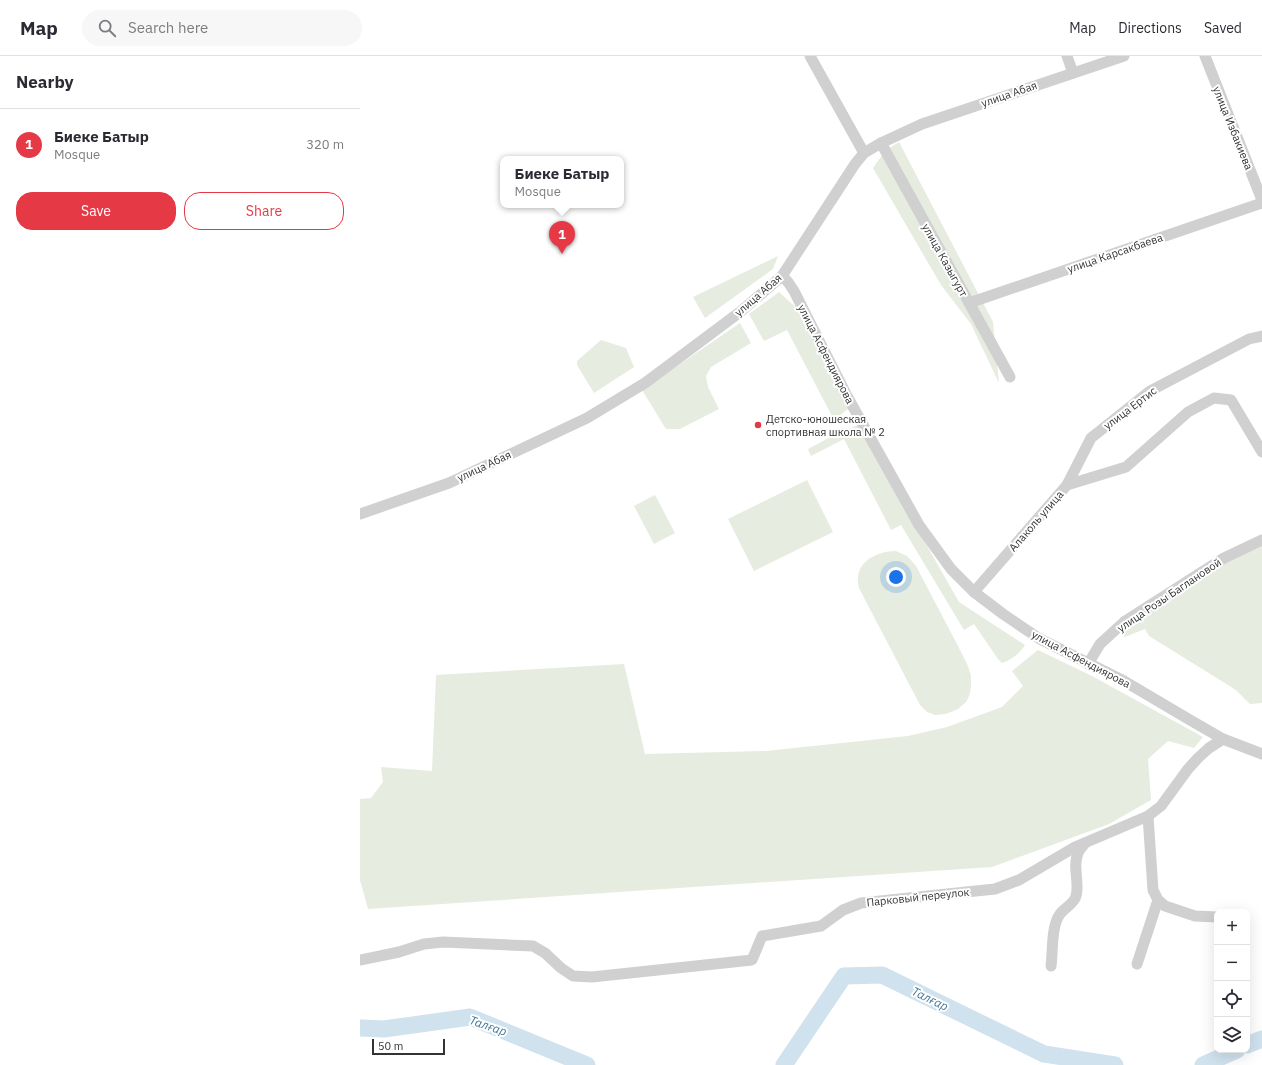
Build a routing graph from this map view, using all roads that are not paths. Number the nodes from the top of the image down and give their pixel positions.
1 (810, 56) edge
2 (1067, 56) edge
3 (1124, 56) edge
4 (1205, 56) edge
5 (1073, 73) junction
6 (881, 142) junction
7 (864, 153) junction
8 (1262, 202) edge
9 (782, 276) junction
10 (969, 303) junction
11 (1262, 336) edge
12 (1010, 377) dead end
13 (1262, 452) edge
14 (1067, 485) junction
15 (360, 514) edge
16 (1262, 540) edge
17 (974, 592) junction
18 (1088, 664) junction
19 (1223, 739) junction
20 (1262, 754) edge
21 (1148, 816) junction
22 (1086, 843) junction
23 (1158, 900) junction
24 (1214, 917) edge
25 (360, 960) edge
26 (1137, 964) dead end
27 (1051, 966) dead end

1 - 7 street
2 - 5 street
3 - 5 street, улица Абая
4 - 8 street, улица Избакиева
5 - 6 street, улица Абая
6 - 7 street, улица Абая
6 - 10 street, улица Казыгурт
7 - 9 street, улица Абая
8 - 10 street, улица Карсакбаева
9 - 15 street, улица Абая
9 - 17 street, улица Асфендиярова
10 - 12 street, улица Казыгурт
11 - 14 street, улица Ертис
13 - 14 street, Алаколь улица
14 - 17 street, Алаколь улица
16 - 18 street, улица Розы Баглановой
17 - 18 street, улица Асфендиярова
18 - 19 street, улица Асфендиярова
19 - 20 street, улица Асфендиярова
19 - 21 street, Парковый переулок
21 - 22 street, Парковый переулок
21 - 23 street
22 - 25 street, Парковый переулок
22 - 27 street
23 - 24 street
23 - 26 street

